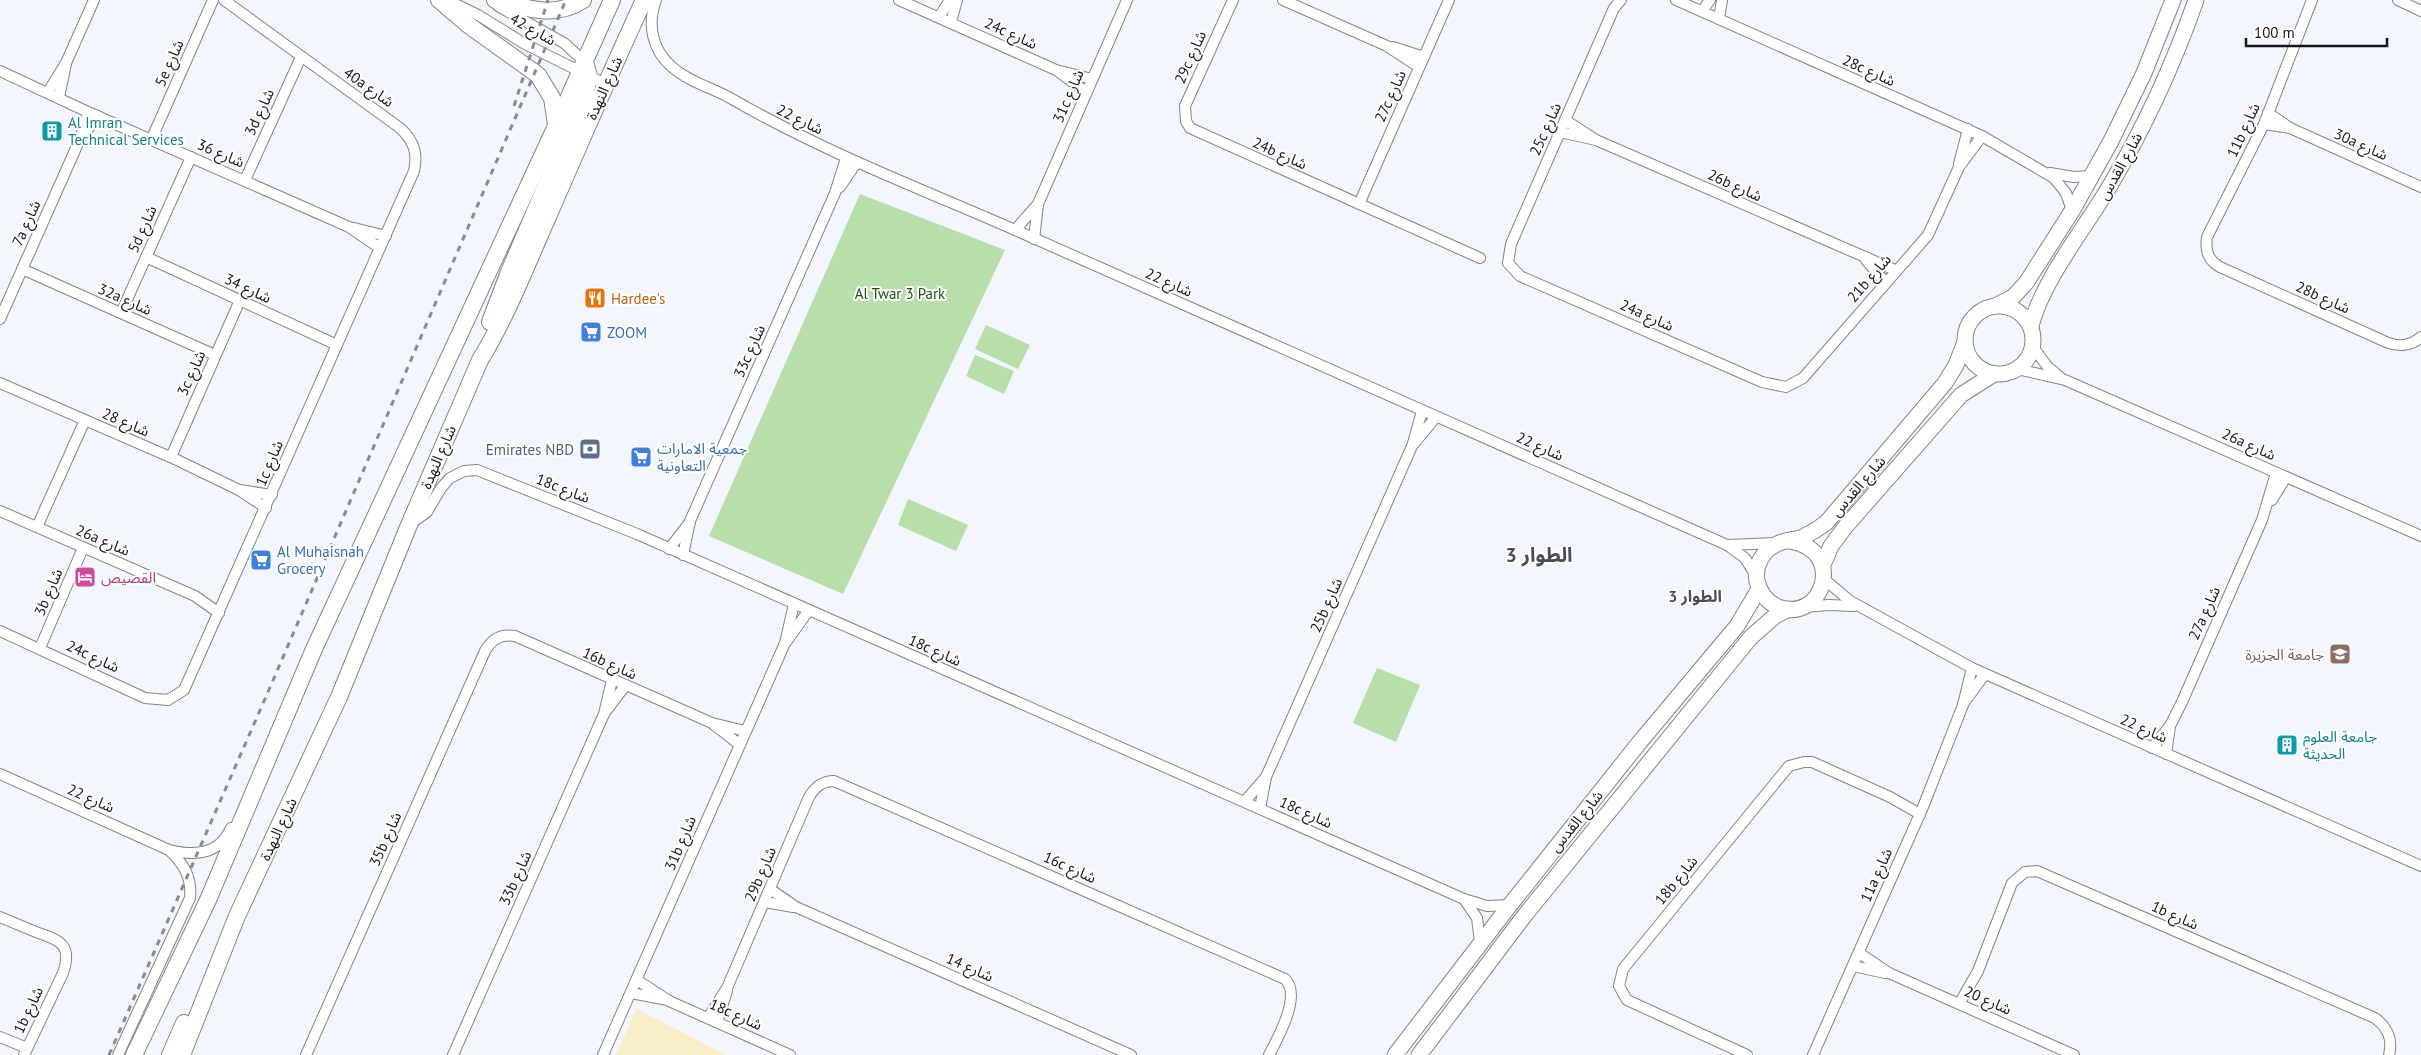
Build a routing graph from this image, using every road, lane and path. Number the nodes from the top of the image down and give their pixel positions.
1 (94, 0) edge
2 (213, 0) edge
3 (224, 0) edge
4 (439, 0) edge
5 (447, 0) edge
6 (487, 0) edge
7 (496, 0) edge
8 (583, 0) edge
9 (612, 0) edge
10 (644, 0) edge
11 (656, 0) edge
12 (899, 0) edge
13 (950, 0) edge
14 (956, 0) edge
15 (1127, 0) edge
16 (1233, 0) edge
17 (1283, 0) edge
18 (1449, 0) edge
19 (1676, 0) edge
20 (1710, 0) edge
21 (1722, 0) edge
22 (2173, 0) edge
23 (2196, 0) edge
24 (2312, 0) edge
25 (2398, 0) edge
26 (1617, 3) edge
27 (2421, 9) edge
28 (1702, 12) junction
29 (939, 17) junction
30 (1719, 19) junction
31 (951, 22) junction
32 (1387, 46) junction
33 (301, 57) junction
34 (1424, 57) junction
35 (66, 63) junction
36 (1419, 67) junction
37 (585, 70) junction
38 (1056, 70) junction
39 (0, 71) edge
40 (1092, 79) junction
41 (605, 84) junction
42 (48, 92) junction
43 (1086, 92) junction
44 (59, 97) junction
45 (88, 112) junction
46 (2268, 113) junction
47 (98, 116) junction
48 (1565, 120) junction
49 (2264, 124) junction
50 (556, 126) junction
51 (1190, 128) joint
52 (2290, 128) junction
53 (1968, 130) junction
54 (1560, 132) junction
55 (1982, 136) junction
56 (152, 138) junction
57 (80, 139) junction
58 (1596, 140) junction
59 (191, 157) junction
60 (846, 158) junction
61 (856, 162) junction
62 (1959, 167) junction
63 (2046, 172) junction
64 (2092, 176) junction
65 (245, 180) junction
66 (2421, 187) edge
67 (835, 193) junction
68 (1038, 204) junction
69 (1359, 204) junction
70 (2072, 211) junction
71 (348, 227) junction
72 (1015, 230) junction
73 (386, 236) junction
74 (1034, 239) junction
75 (380, 248) junction
76 (146, 257) junction
77 (1480, 258) dead end
78 (1863, 258) junction
79 (1508, 263) joint
80 (2220, 267) joint
81 (22, 270) junction
82 (1896, 270) junction
83 (1885, 282) junction
84 (240, 300) junction
85 (1997, 305) junction
86 (121, 313) junction
87 (0, 319) edge
88 (2031, 326) junction
89 (2418, 339) edge
90 (1965, 342) junction
91 (337, 346) junction
92 (2033, 347) junction
93 (215, 355) junction
94 (480, 360) junction
95 (2017, 369) junction
96 (1994, 374) junction
97 (2065, 380) junction
98 (0, 383) edge
99 (1779, 387) joint
100 (1422, 411) junction
101 (1436, 417) junction
102 (85, 420) junction
103 (1412, 446) junction
104 (171, 457) junction
105 (2281, 475) junction
106 (239, 490) junction
107 (272, 495) junction
108 (266, 508) junction
109 (0, 511) edge
110 (690, 521) junction
111 (409, 525) junction
112 (37, 527) junction
113 (2421, 536) edge
114 (1784, 542) junction
115 (1727, 545) junction
116 (83, 548) junction
117 (669, 548) junction
118 (683, 555) junction
119 (1823, 572) junction
120 (1758, 583) junction
121 (195, 596) junction
122 (224, 601) junction
123 (794, 604) junction
124 (1860, 607) junction
125 (1794, 608) junction
126 (809, 610) junction
127 (218, 613) junction
128 (0, 631) edge
129 (496, 638) joint
130 (785, 642) junction
131 (40, 648) junction
132 (1972, 668) junction
133 (1985, 674) junction
134 (612, 680) junction
135 (625, 686) junction
136 (174, 698) joint
137 (1963, 705) junction
138 (604, 714) junction
139 (712, 724) junction
140 (2170, 726) junction
141 (745, 731) junction
142 (739, 744) junction
143 (2152, 748) junction
144 (2166, 754) junction
145 (264, 765) junction
146 (0, 774) edge
147 (1266, 777) junction
148 (830, 781) joint
149 (1245, 801) junction
150 (1260, 808) junction
151 (1921, 811) junction
152 (169, 850) junction
153 (2421, 866) edge
154 (770, 889) junction
155 (1464, 898) junction
156 (208, 900) junction
157 (765, 902) junction
158 (1510, 904) junction
159 (796, 907) junction
160 (0, 916) edge
161 (237, 916) junction
162 (1480, 942) junction
163 (1859, 953) junction
164 (1854, 966) junction
165 (1889, 973) junction
166 (637, 980) junction
167 (631, 993) junction
168 (669, 1001) junction
169 (1962, 1006) junction
170 (713, 1020) junction
171 (0, 1036) edge
172 (26, 1052) edge
173 (1420, 1054) edge
174 (118, 1055) edge
175 (134, 1055) edge
176 (146, 1055) edge
177 (170, 1055) edge
178 (182, 1055) edge
179 (306, 1055) edge
180 (453, 1055) edge
181 (603, 1055) edge
182 (790, 1055) edge
183 (1131, 1055) edge
184 (1269, 1055) edge
185 (1395, 1055) edge
186 (1747, 1055) edge
187 (1813, 1055) edge
188 (2074, 1055) edge
189 (2389, 1055) edge

1 - 35 street
2 - 56 street, 5e شارع
3 - 33 street, 40a شارع
4 - 50 main road
5 - 37 street, شارع 42
6 - 37 street, شارع 42
7 - 8 main road
9 - 37 main road, شارع النهدة
10 - 41 main road, شارع النهدة
11 - 60 street, شارع 22
12 - 29 street, 24c شارع
13 - 29 street
14 - 31 street
15 - 40 street, 31c شارع
16 - 51 street, 29c شارع
17 - 32 street
18 - 34 street, 27c شارع
19 - 28 street, 28c شارع
20 - 28 street
21 - 30 street
22 - 64 main road, شارع القدس
23 - 88 main road, شارع القدس
24 - 46 street, 11b شارع
25 - 27 street
26 - 48 street, 25c شارع
28 - 30 street, 28c شارع
29 - 31 street, 24c شارع
30 - 53 street, 28c شارع
31 - 38 street, 24c شارع
32 - 34 street
32 - 36 street
33 - 65 street, 3d شارع
33 - 73 street, 40a شارع
34 - 36 street, 27c شارع
35 - 42 street
35 - 44 street
36 - 69 street, 27c شارع
37 - 41 street, شارع 42
37 - 50 main road, شارع النهدة
37 - 94 main road
38 - 40 street, 24c شارع
38 - 43 street, 24c شارع
39 - 42 street, شارع 36
40 - 43 street, 31c شارع
41 - 94 main road, شارع النهدة
42 - 44 street, شارع 36
43 - 68 street, 31c شارع
44 - 45 street, شارع 36
45 - 47 street, شارع 36
45 - 57 street, 7a شارع
46 - 49 street, 11b شارع
46 - 52 street, 30a شارع
47 - 56 street, شارع 36
47 - 57 street, 7a شارع
48 - 54 street, 25c شارع
48 - 58 street, 26b شارع
49 - 52 street, 30a شارع
49 - 80 street, 11b شارع
50 - 145 main road, شارع النهدة
51 - 69 street, 24b شارع
52 - 66 street, 30a شارع
53 - 55 street, 28c شارع
53 - 62 street, 21b شارع
54 - 58 street, 26b شارع
54 - 79 street, 25c شارع
55 - 62 street, 21b شارع
55 - 63 street, 28c شارع
56 - 59 street, شارع 36
57 - 81 street, 7a شارع
58 - 78 street, 26b شارع
59 - 65 street, شارع 36
59 - 76 street, 5d شارع
60 - 61 street, شارع 22
60 - 67 street, 33c شارع
61 - 67 street, 33c شارع
61 - 72 street, شارع 22
62 - 82 street, 21b شارع
63 - 64 street, 28c شارع
63 - 70 street, 28c شارع
64 - 70 main road, شارع القدس
65 - 71 street, شارع 36
67 - 110 street, 33c شارع
68 - 72 street, 31c شارع
68 - 74 street, 31c شارع
69 - 77 street, 24b شارع
70 - 85 main road, شارع القدس
71 - 73 street, شارع 36
71 - 75 street, شارع 36
72 - 74 street, شارع 22
73 - 75 street, 1c شارع
74 - 100 street, شارع 22
75 - 91 street, 1c شارع
76 - 84 street, شارع 34
76 - 86 street, 5d شارع
78 - 82 street, 26b شارع
78 - 83 street, 26b شارع
79 - 99 street, 24a شارع
80 - 89 street, 28b شارع
81 - 86 street, 32a شارع
81 - 87 street, 7a شارع
82 - 83 street, 21b شارع
83 - 99 street, 21b شارع
84 - 91 street, شارع 34
84 - 93 street, 3c شارع
85 - 88 main road
85 - 90 main road
86 - 93 street, 32a شارع
88 - 92 main road
90 - 96 main road
90 - 114 main road, شارع القدس
91 - 107 street, 1c شارع
92 - 95 main road
92 - 97 street, 26a شارع
93 - 104 street, 3c شارع
94 - 111 main road, شارع النهدة
95 - 96 main road
95 - 97 street, 26a شارع
96 - 119 main road, شارع القدس
97 - 105 street, 26a شارع
98 - 102 street, شارع 28
100 - 101 street, شارع 22
100 - 103 street, 25b شارع
101 - 103 street, 25b شارع
101 - 115 street, شارع 22
102 - 104 street, شارع 28
102 - 112 street
103 - 147 street, 25b شارع
104 - 106 street, شارع 28
105 - 113 street, 26a شارع
105 - 140 street, 27a شارع
106 - 107 street, شارع 28
106 - 108 street, شارع 28
107 - 108 street, 1c شارع
108 - 122 street, 1c شارع
109 - 112 street, 26a شارع
110 - 117 street, 33c شارع
110 - 118 street, 33c شارع
111 - 117 street, 18c شارع
111 - 161 main road, شارع النهدة
112 - 116 street, 26a شارع
114 - 115 street, شارع 22
114 - 119 main road
114 - 120 main road
115 - 120 street, شارع 22
116 - 121 street, 26a شارع
116 - 131 street, 3b شارع
117 - 118 street, 18c شارع
118 - 123 street, 18c شارع
119 - 124 street, شارع 22
119 - 125 main road
120 - 125 main road
120 - 158 main road, شارع القدس
121 - 122 street, 26a شارع
121 - 127 street, 26a شارع
122 - 127 street, 1c شارع
123 - 126 street, 18c شارع
123 - 130 street, 31b شارع
124 - 125 street, شارع 22
124 - 132 street, شارع 22
125 - 173 main road, شارع القدس
126 - 130 street, 31b شارع
126 - 149 street, 18c شارع
127 - 136 street, 1c شارع
128 - 131 street, 24c شارع
129 - 134 street, 16b شارع
129 - 179 street, 35b شارع
130 - 141 street, 31b شارع
131 - 136 street, 24c شارع
132 - 133 street, شارع 22
132 - 137 street, 11a شارع
133 - 137 street, 11a شارع
133 - 143 street, شارع 22
134 - 135 street, 16b شارع
134 - 138 street, 33b شارع
135 - 138 street, 33b شارع
135 - 139 street, 16b شارع
137 - 151 street, 11a شارع
138 - 180 street, 33b شارع
139 - 141 street, 16b شارع
139 - 142 street, 16b شارع
140 - 143 street, 27a شارع
140 - 144 street, 27a شارع
141 - 142 street, 31b شارع
142 - 166 street, 31b شارع
143 - 144 street, شارع 22
144 - 153 street, شارع 22
145 - 152 street
145 - 156 main road, شارع النهدة
146 - 152 street, شارع 22
147 - 149 street, 25b شارع
147 - 150 street, 25b شارع
148 - 154 street, 29b شارع
148 - 184 street, 16c شارع
149 - 150 street, 18c شارع
150 - 155 street, 18c شارع
151 - 163 street, 11a شارع
151 - 186 street, 18b شارع
152 - 174 street
154 - 157 street, 29b شارع
154 - 159 street, شارع 14
155 - 158 street, 18c شارع
155 - 162 street
156 - 175 main road, شارع النهدة
156 - 176 main road, شارع النهدة
157 - 159 street, شارع 14
157 - 170 street, 29b شارع
158 - 162 main road, شارع القدس
159 - 183 street, شارع 14
160 - 172 street, 1b شارع
161 - 177 main road, شارع النهدة
161 - 178 main road, شارع النهدة
162 - 185 main road, شارع القدس
163 - 164 street, 11a شارع
163 - 165 street, شارع 20
164 - 165 street, شارع 20
164 - 187 street, 11a شارع
165 - 169 street, شارع 20
166 - 167 street, 31b شارع
166 - 168 street, 18c شارع
167 - 168 street, 18c شارع
167 - 181 street, 31b شارع
168 - 170 street, 18c شارع
169 - 188 street, شارع 20
169 - 189 street, 1b شارع
170 - 182 street, 18c شارع
171 - 172 street

